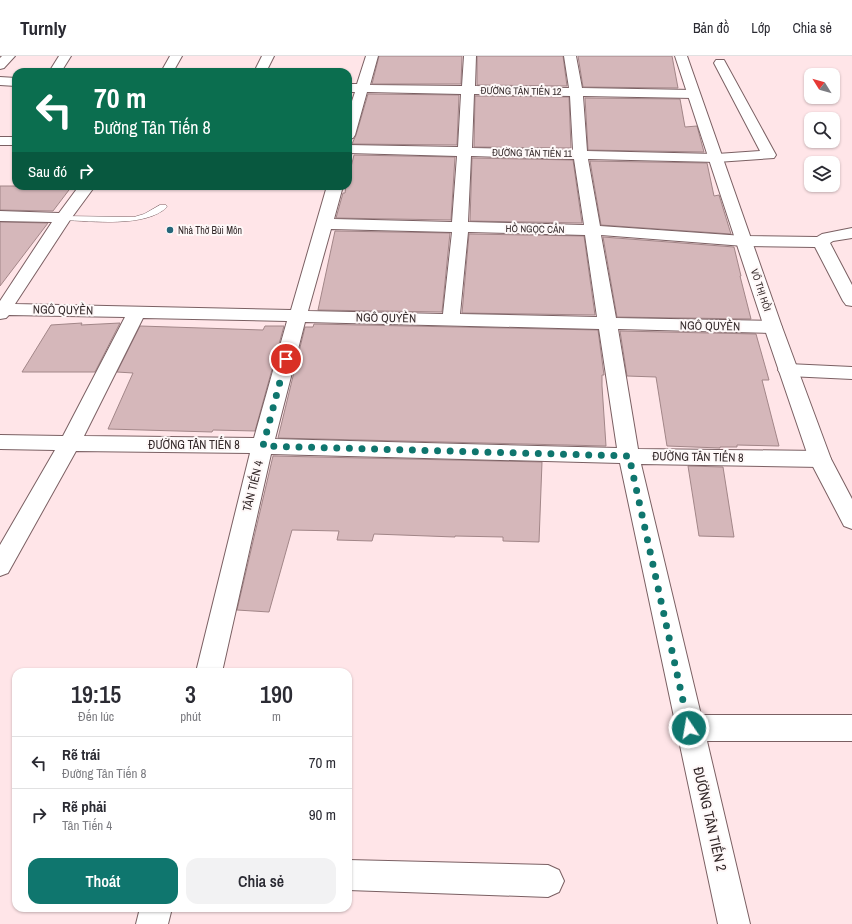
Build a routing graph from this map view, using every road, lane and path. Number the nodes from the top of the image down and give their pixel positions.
1 (9, 56) edge
2 (65, 56) edge
3 (176, 56) edge
4 (268, 56) edge
5 (372, 56) edge
6 (470, 56) edge
7 (570, 56) edge
8 (681, 56) edge
9 (720, 63) dead end
10 (0, 65) edge
11 (58, 68) edge
12 (169, 68) edge
13 (262, 68) edge
14 (0, 82) edge
15 (12, 82) edge
16 (352, 88) edge
17 (363, 88) junction
18 (467, 90) junction
19 (576, 92) junction
20 (693, 94) junction
21 (352, 122) edge
22 (0, 141) edge
23 (12, 141) edge
24 (352, 148) edge
25 (465, 151) junction
26 (580, 154) junction
27 (717, 158) junction
28 (84, 190) edge
29 (334, 190) edge
30 (163, 207) dead end
31 (0, 216) edge
32 (63, 218) junction
33 (326, 224) junction
34 (460, 227) junction
35 (592, 230) junction
36 (852, 234) edge
37 (744, 241) junction
38 (821, 242) junction
39 (852, 301) edge
40 (1, 311) edge
41 (137, 312) junction
42 (298, 316) junction
43 (451, 320) junction
44 (608, 323) junction
45 (773, 327) junction
46 (788, 370) junction
47 (852, 373) edge
48 (0, 442) edge
49 (69, 444) junction
50 (263, 446) junction
51 (629, 456) junction
52 (820, 459) junction
53 (852, 520) edge
54 (0, 566) edge
55 (210, 668) edge
56 (689, 728) junction
57 (852, 728) edge
58 (352, 875) edge
59 (548, 881) dead end
60 (155, 912) edge
61 (152, 924) edge
62 (734, 924) edge

1 - 10 street
2 - 11 street
3 - 12 street
4 - 13 street
5 - 17 street
6 - 18 street
7 - 19 street, ĐƯỜNG TÂN TIẾN 2
8 - 20 street, VÕ THỊ HỒI
9 - 27 street, ĐƯỜNG TÂN TIẾN 11
14 - 15 street
16 - 17 street, ĐƯỜNG TÂN TIẾN 12
17 - 18 street, ĐƯỜNG TÂN TIẾN 12
17 - 21 street
18 - 19 street, ĐƯỜNG TÂN TIẾN 12
18 - 25 street
19 - 20 street, ĐƯỜNG TÂN TIẾN 12
19 - 26 street, ĐƯỜNG TÂN TIẾN 2
20 - 27 street, VÕ THỊ HỒI
22 - 23 street
24 - 25 street, ĐƯỜNG TÂN TIẾN 11
25 - 26 street, ĐƯỜNG TÂN TIẾN 11
25 - 34 street
26 - 27 street, ĐƯỜNG TÂN TIẾN 11
26 - 35 street, ĐƯỜNG TÂN TIẾN 2
27 - 37 street, VÕ THỊ HỒI
28 - 32 street
29 - 33 street, TÂN TIẾN 4
30 - 32 lane
31 - 32 street
32 - 40 street
33 - 34 street, HỒ NGỌC CẨN
33 - 42 street, TÂN TIẾN 4
34 - 35 street, HỒ NGỌC CẨN
34 - 43 street
35 - 37 street, HỒ NGỌC CẨN
35 - 44 street, ĐƯỜNG TÂN TIẾN 2
36 - 38 street, HỒ NGỌC CẨN
37 - 38 street, HỒ NGỌC CẨN
37 - 45 street, VÕ THỊ HỒI
38 - 39 street
40 - 41 street, NGÔ QUYỀN
41 - 42 street, NGÔ QUYỀN
41 - 49 street
42 - 43 street, NGÔ QUYỀN
42 - 50 street, TÂN TIẾN 4
43 - 44 street, NGÔ QUYỀN
44 - 45 street, NGÔ QUYỀN
44 - 51 street, ĐƯỜNG TÂN TIẾN 2
45 - 46 street, VÕ THỊ HỒI
46 - 47 street
46 - 52 street, VÕ THỊ HỒI
48 - 49 street, ĐƯỜNG TÂN TIẾN 8
49 - 50 street, ĐƯỜNG TÂN TIẾN 8
49 - 54 street
50 - 51 street, ĐƯỜNG TÂN TIẾN 8
50 - 55 street, TÂN TIẾN 4
51 - 52 street, ĐƯỜNG TÂN TIẾN 8
51 - 56 street, ĐƯỜNG TÂN TIẾN 2
52 - 53 street, VÕ THỊ HỒI
56 - 57 street
56 - 62 street, ĐƯỜNG TÂN TIẾN 2
58 - 59 street
60 - 61 street

